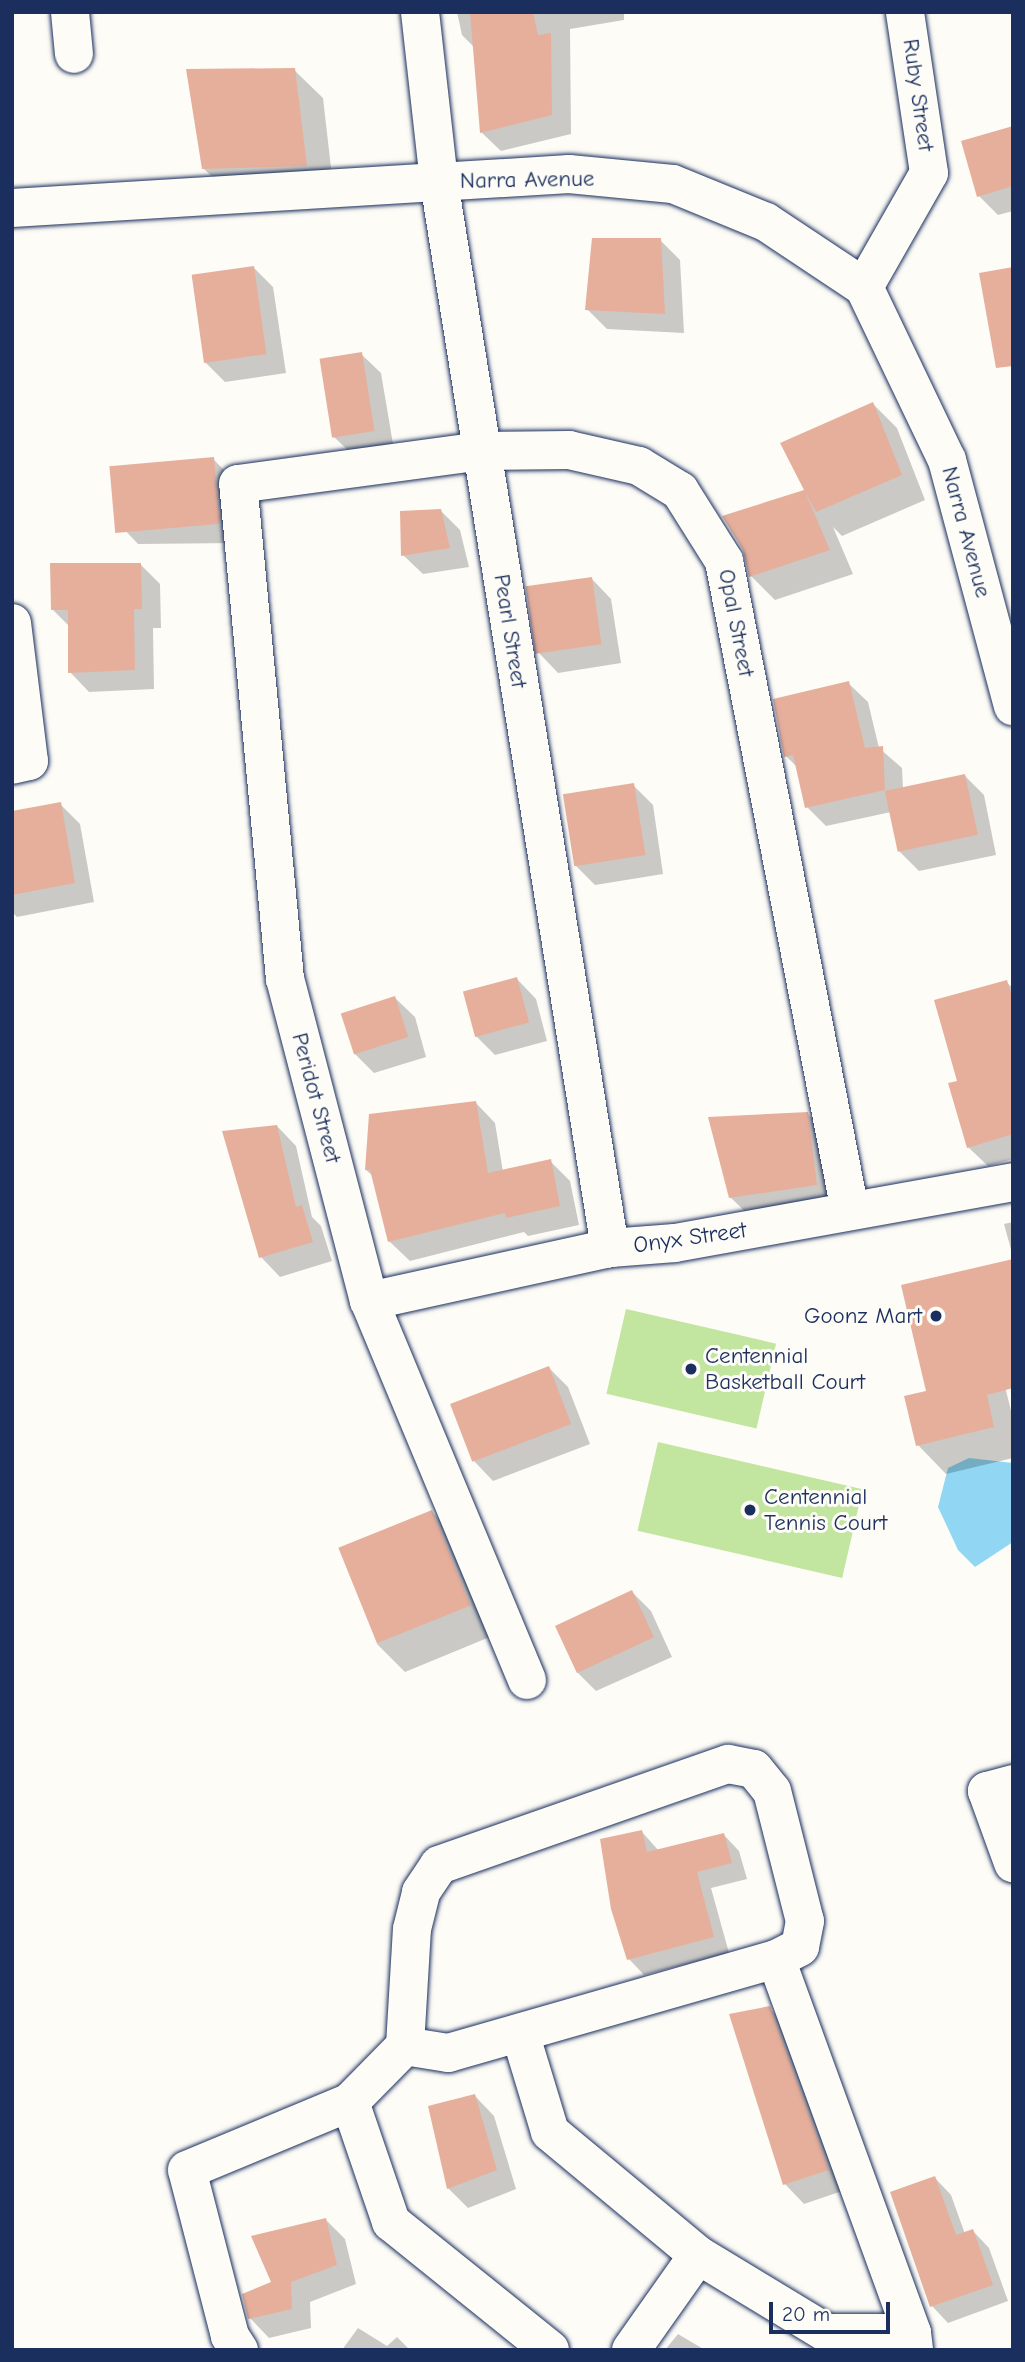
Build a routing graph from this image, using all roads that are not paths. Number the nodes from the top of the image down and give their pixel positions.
1 (70, 12) edge
2 (420, 12) edge
3 (905, 12) edge
4 (74, 54) dead end
5 (439, 182) junction
6 (12, 208) edge
7 (864, 287) junction
8 (481, 451) junction
9 (238, 484) joint
10 (12, 623) edge
11 (1013, 706) edge
12 (21, 763) edge
13 (1013, 1182) edge
14 (850, 1212) junction
15 (610, 1248) junction
16 (369, 1301) junction
17 (527, 1680) dead end
18 (1013, 1784) edge
19 (1013, 1863) edge
20 (776, 1959) junction
21 (520, 2034) junction
22 (405, 2046) junction
23 (350, 2102) junction
24 (698, 2255) junction
25 (913, 2342) edge
26 (239, 2350) edge
27 (550, 2350) edge
28 (631, 2350) edge

1 - 4 street
2 - 5 street, Pearl Street
3 - 7 street, Ruby Street
5 - 6 street, Narra Avenue
5 - 7 street, Narra Avenue
5 - 8 street, Pearl Street
7 - 11 street, Narra Avenue
8 - 9 street, Opal Street
8 - 14 street, Opal Street
8 - 15 street, Pearl Street
9 - 16 street, Peridot Street
10 - 12 street
13 - 14 street, Onyx Street
14 - 15 street, Onyx Street
15 - 16 street, Onyx Street
16 - 17 street, Peridot Street
18 - 19 street
20 - 21 street
20 - 22 street
20 - 25 street
21 - 22 street
21 - 24 street
22 - 23 street
23 - 26 street
23 - 27 street
24 - 25 street
24 - 28 street

